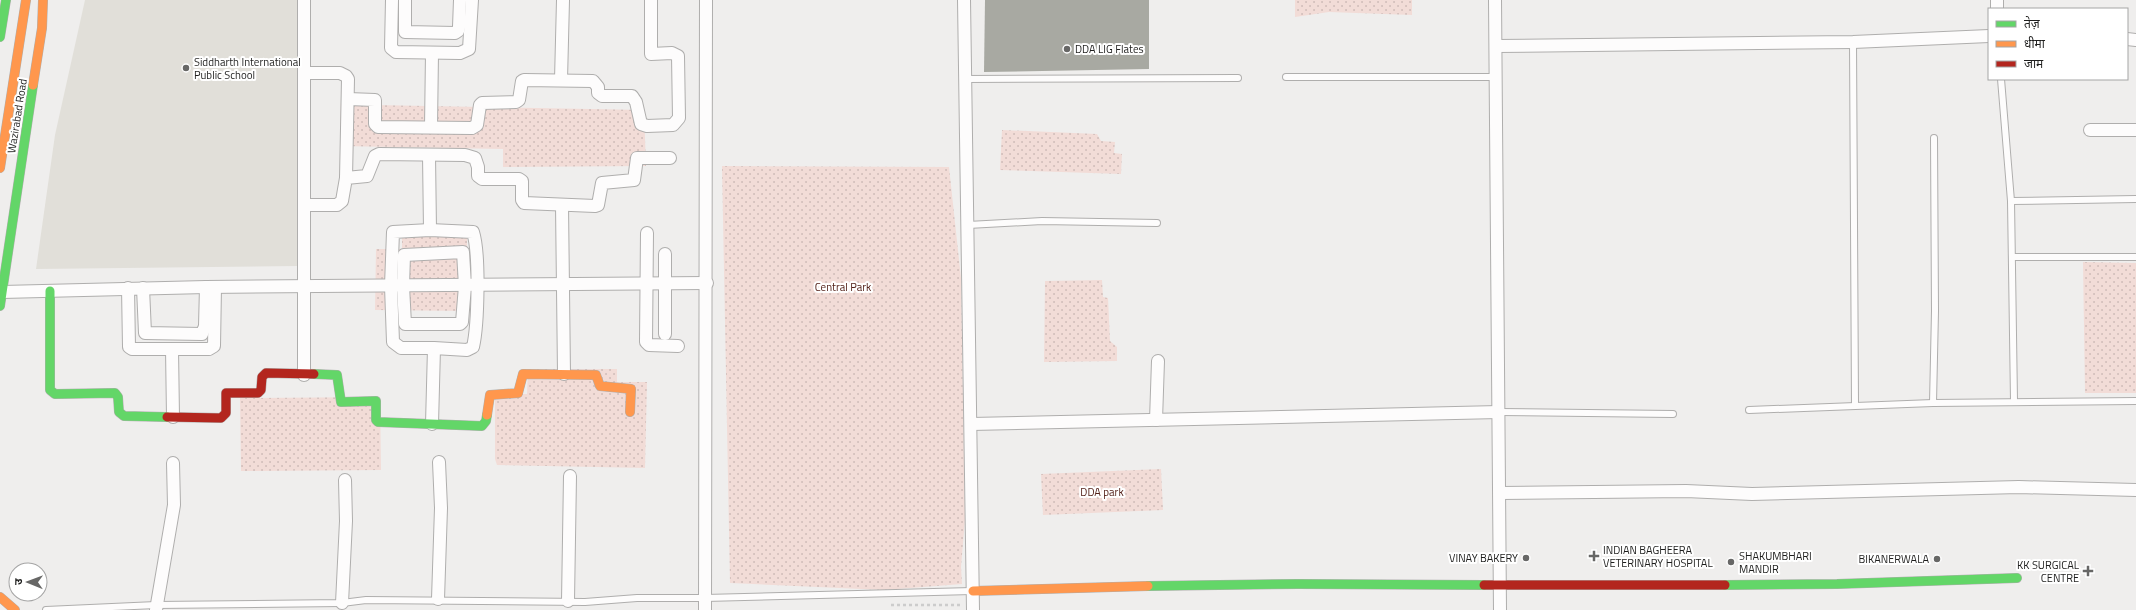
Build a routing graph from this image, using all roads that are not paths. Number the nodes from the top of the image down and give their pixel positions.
1 (6, 0) edge
2 (26, 0) edge
3 (43, 0) edge
4 (304, 0) edge
5 (392, 0) edge
6 (405, 0) edge
7 (460, 0) edge
8 (472, 0) edge
9 (564, 0) edge
10 (651, 0) edge
11 (706, 0) edge
12 (964, 0) edge
13 (1495, 0) edge
14 (1988, 36) edge
15 (0, 38) edge
16 (1853, 42) junction
17 (1496, 46) junction
18 (432, 53) junction
19 (304, 73) junction
20 (1286, 76) dead end
21 (1495, 77) junction
22 (1238, 78) dead end
23 (965, 79) junction
24 (561, 80) junction
25 (2001, 80) edge
26 (348, 99) junction
27 (431, 127) junction
28 (2090, 130) dead end
29 (2136, 130) edge
30 (1934, 138) dead end
31 (429, 155) junction
32 (670, 158) dead end
33 (0, 168) edge
34 (346, 178) junction
35 (2136, 199) edge
36 (2011, 200) junction
37 (304, 205) junction
38 (562, 205) junction
39 (1157, 224) dead end
40 (968, 225) junction
41 (430, 230) junction
42 (647, 233) dead end
43 (664, 254) dead end
44 (2136, 256) edge
45 (2012, 257) junction
46 (707, 283) junction
47 (647, 284) junction
48 (665, 284) junction
49 (304, 286) junction
50 (397, 286) junction
51 (471, 286) junction
52 (562, 286) junction
53 (211, 287) junction
54 (128, 288) junction
55 (143, 288) junction
56 (50, 291) junction
57 (2, 292) junction
58 (0, 306) edge
59 (665, 334) dead end
60 (678, 346) dead end
61 (434, 348) junction
62 (172, 349) junction
63 (1158, 361) dead end
64 (564, 374) junction
65 (304, 375) junction
66 (2014, 401) junction
67 (2136, 401) edge
68 (1933, 403) junction
69 (1855, 405) junction
70 (1749, 410) dead end
71 (630, 412) dead end
72 (1499, 412) junction
73 (1673, 414) dead end
74 (173, 417) junction
75 (1156, 420) junction
76 (432, 424) junction
77 (971, 424) junction
78 (439, 462) dead end
79 (173, 463) dead end
80 (570, 476) dead end
81 (345, 480) dead end
82 (2136, 490) edge
83 (1500, 493) junction
84 (2017, 578) dead end
85 (1500, 586) junction
86 (973, 591) junction
87 (0, 597) edge
88 (438, 599) junction
89 (568, 601) junction
90 (342, 603) junction
91 (705, 604) edge
92 (156, 608) edge
93 (15, 610) edge
94 (46, 610) edge
95 (973, 610) edge
96 (1500, 610) edge

1 - 15 main road
2 - 33 main road
3 - 57 main road, Wazirabad Road
4 - 19 street
5 - 18 street
6 - 7 street
8 - 18 street
9 - 24 street
10 - 24 street
11 - 46 street
12 - 23 street
13 - 17 street
14 - 16 street
16 - 17 street
16 - 69 lane
17 - 21 street
18 - 27 street
19 - 26 street
19 - 37 street
20 - 21 lane
21 - 72 street
22 - 23 lane
23 - 40 street
24 - 27 street
25 - 36 lane
26 - 27 street
26 - 34 street
28 - 29 street
30 - 68 lane
31 - 34 street
31 - 38 street
31 - 41 street
32 - 38 street
34 - 37 street
35 - 36 lane
36 - 45 lane
37 - 49 street
38 - 52 street
39 - 40 lane
40 - 77 street
41 - 50 street
41 - 51 street
42 - 47 street
43 - 48 street
44 - 45 lane
45 - 66 lane
46 - 48 street
46 - 91 street
47 - 48 street
47 - 52 street
47 - 60 street
48 - 59 street
49 - 50 street
49 - 53 street
49 - 65 street
50 - 51 street
50 - 51 street
50 - 51 street
50 - 61 street
51 - 52 street
51 - 61 street
52 - 64 street
53 - 55 street
53 - 55 street
53 - 62 street
54 - 55 street
54 - 56 street
54 - 62 street
56 - 57 street
56 - 74 main road
57 - 58 main road, Wazirabad Road
61 - 76 street
62 - 74 street
63 - 75 street
64 - 71 main road
64 - 76 main road
65 - 74 main road
65 - 76 main road
66 - 67 lane
66 - 68 lane
68 - 69 lane
69 - 70 lane
72 - 73 lane
72 - 75 street
72 - 83 street
75 - 77 street
77 - 86 street
78 - 88 street
79 - 92 street
80 - 89 street
81 - 90 street
82 - 83 street
83 - 85 street
84 - 85 main road
85 - 86 main road
85 - 96 street
86 - 91 lane
86 - 95 street
87 - 93 main road
88 - 89 lane
88 - 90 lane
89 - 91 lane
90 - 92 lane
92 - 94 lane

